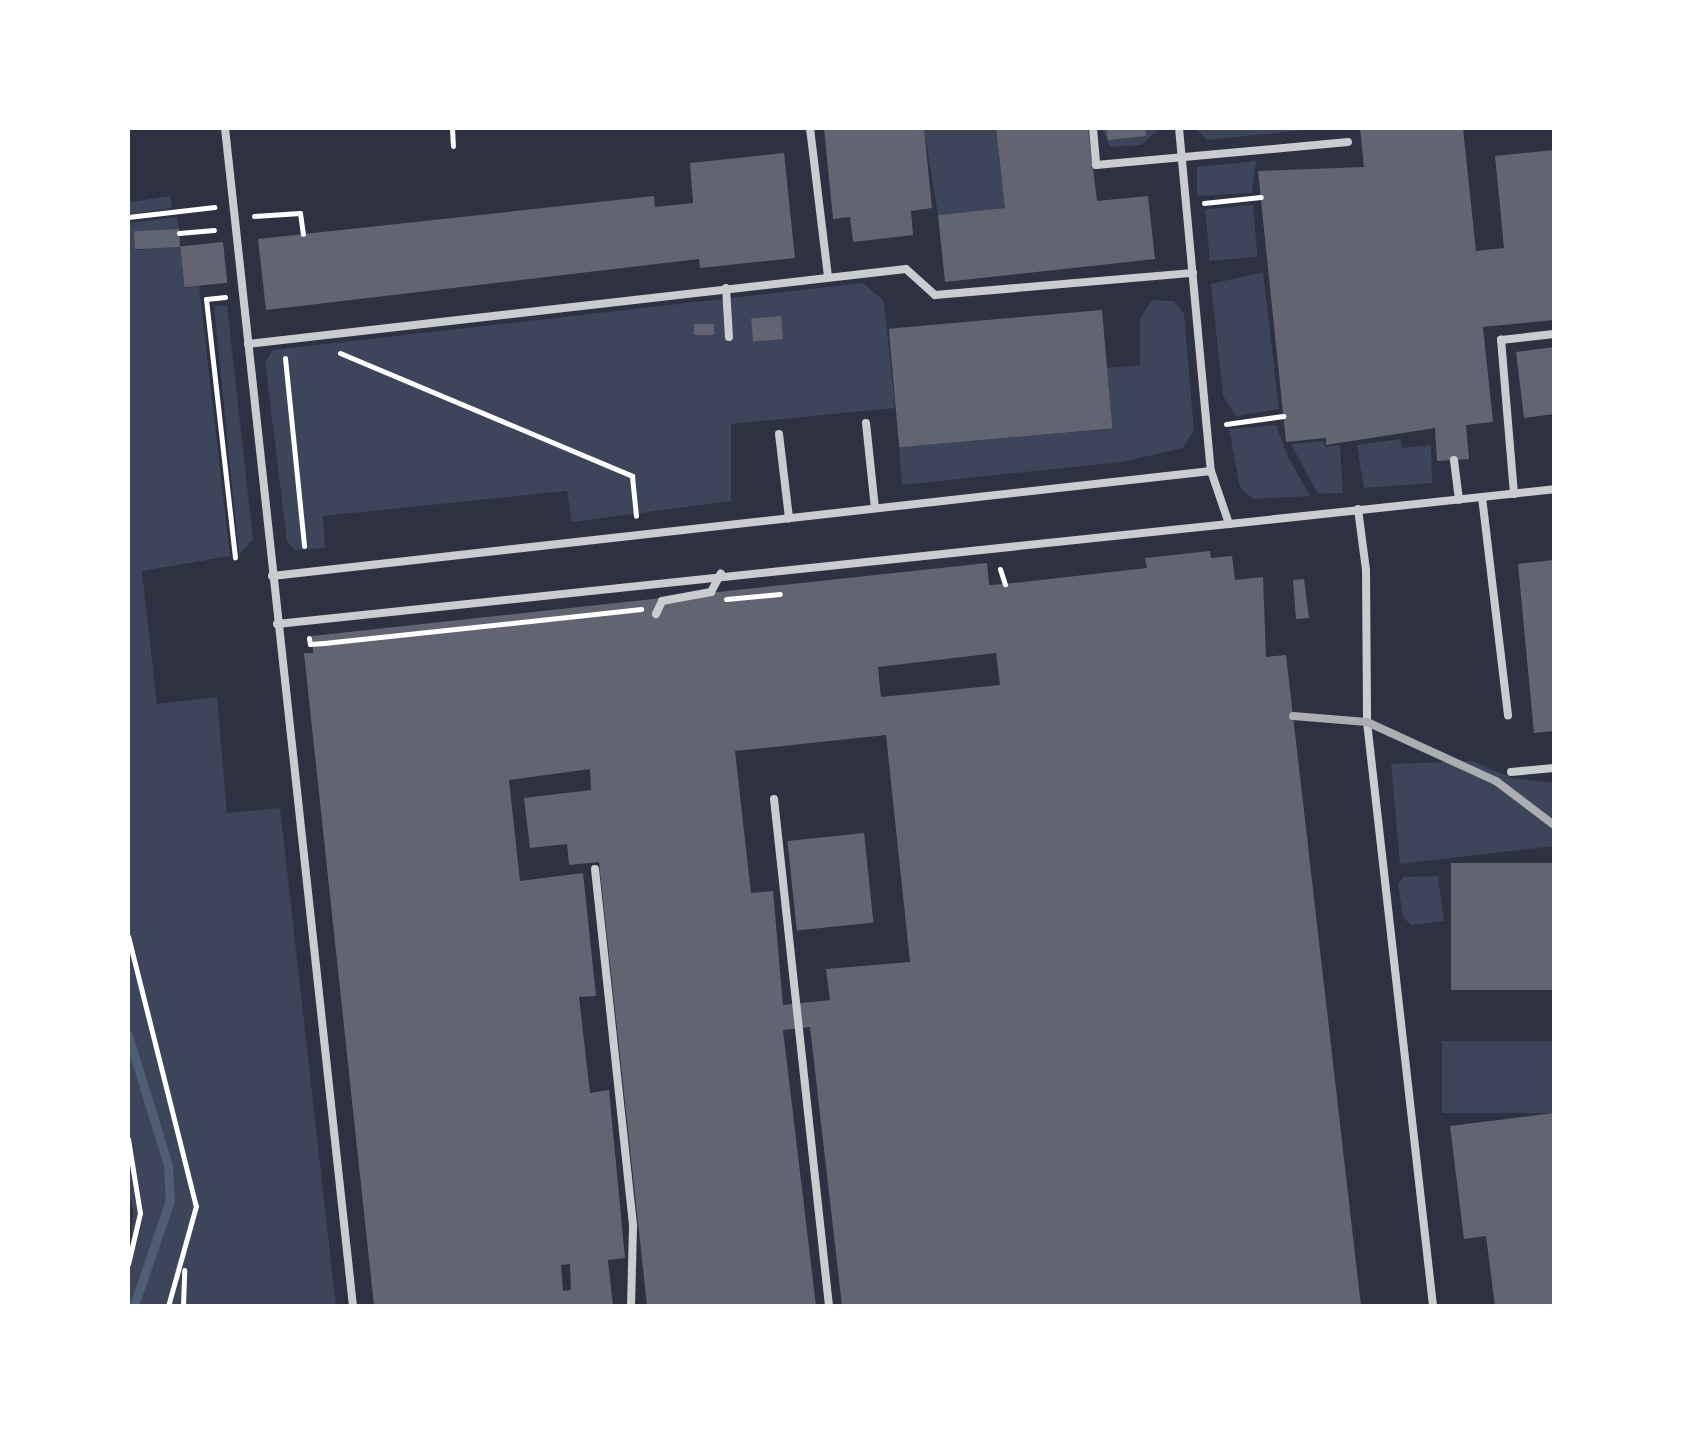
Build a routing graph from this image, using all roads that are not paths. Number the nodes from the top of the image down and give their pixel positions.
1 (225, 128) edge
2 (810, 128) edge
3 (1093, 128) edge
4 (1179, 128) edge
5 (1348, 142) dead end
6 (1182, 157) junction
7 (1193, 273) junction
8 (828, 278) junction
9 (726, 288) junction
10 (1554, 334) edge
11 (730, 337) dead end
12 (248, 344) junction
13 (866, 424) dead end
14 (779, 434) dead end
15 (1454, 460) dead end
16 (1211, 471) junction
17 (1554, 489) edge
18 (1514, 494) junction
19 (1482, 497) junction
20 (1459, 500) junction
21 (875, 508) junction
22 (1358, 510) junction
23 (789, 518) junction
24 (1229, 524) junction
25 (721, 573) junction
26 (272, 576) junction
27 (656, 614) dead end
28 (277, 624) junction
29 (1508, 715) dead end
30 (1554, 768) edge
31 (1511, 772) dead end
32 (774, 799) dead end
33 (595, 869) dead end
34 (353, 1306) edge
35 (631, 1306) edge
36 (829, 1306) edge
37 (1433, 1306) edge

1 - 12 lane
2 - 8 lane
3 - 6 lane
4 - 6 lane
5 - 6 lane
6 - 7 lane
7 - 8 lane
7 - 16 lane
8 - 9 lane
9 - 11 lane
9 - 12 lane
10 - 18 lane
12 - 26 lane
13 - 21 lane
14 - 23 lane
15 - 20 lane
16 - 21 lane
16 - 24 lane
17 - 18 lane
18 - 19 lane
19 - 20 lane
19 - 29 lane
20 - 22 lane
21 - 23 lane
22 - 24 lane
22 - 37 lane
23 - 26 lane
24 - 25 lane
25 - 27 lane
25 - 28 lane
26 - 28 lane
28 - 34 lane
30 - 31 lane
32 - 36 lane
33 - 35 lane

